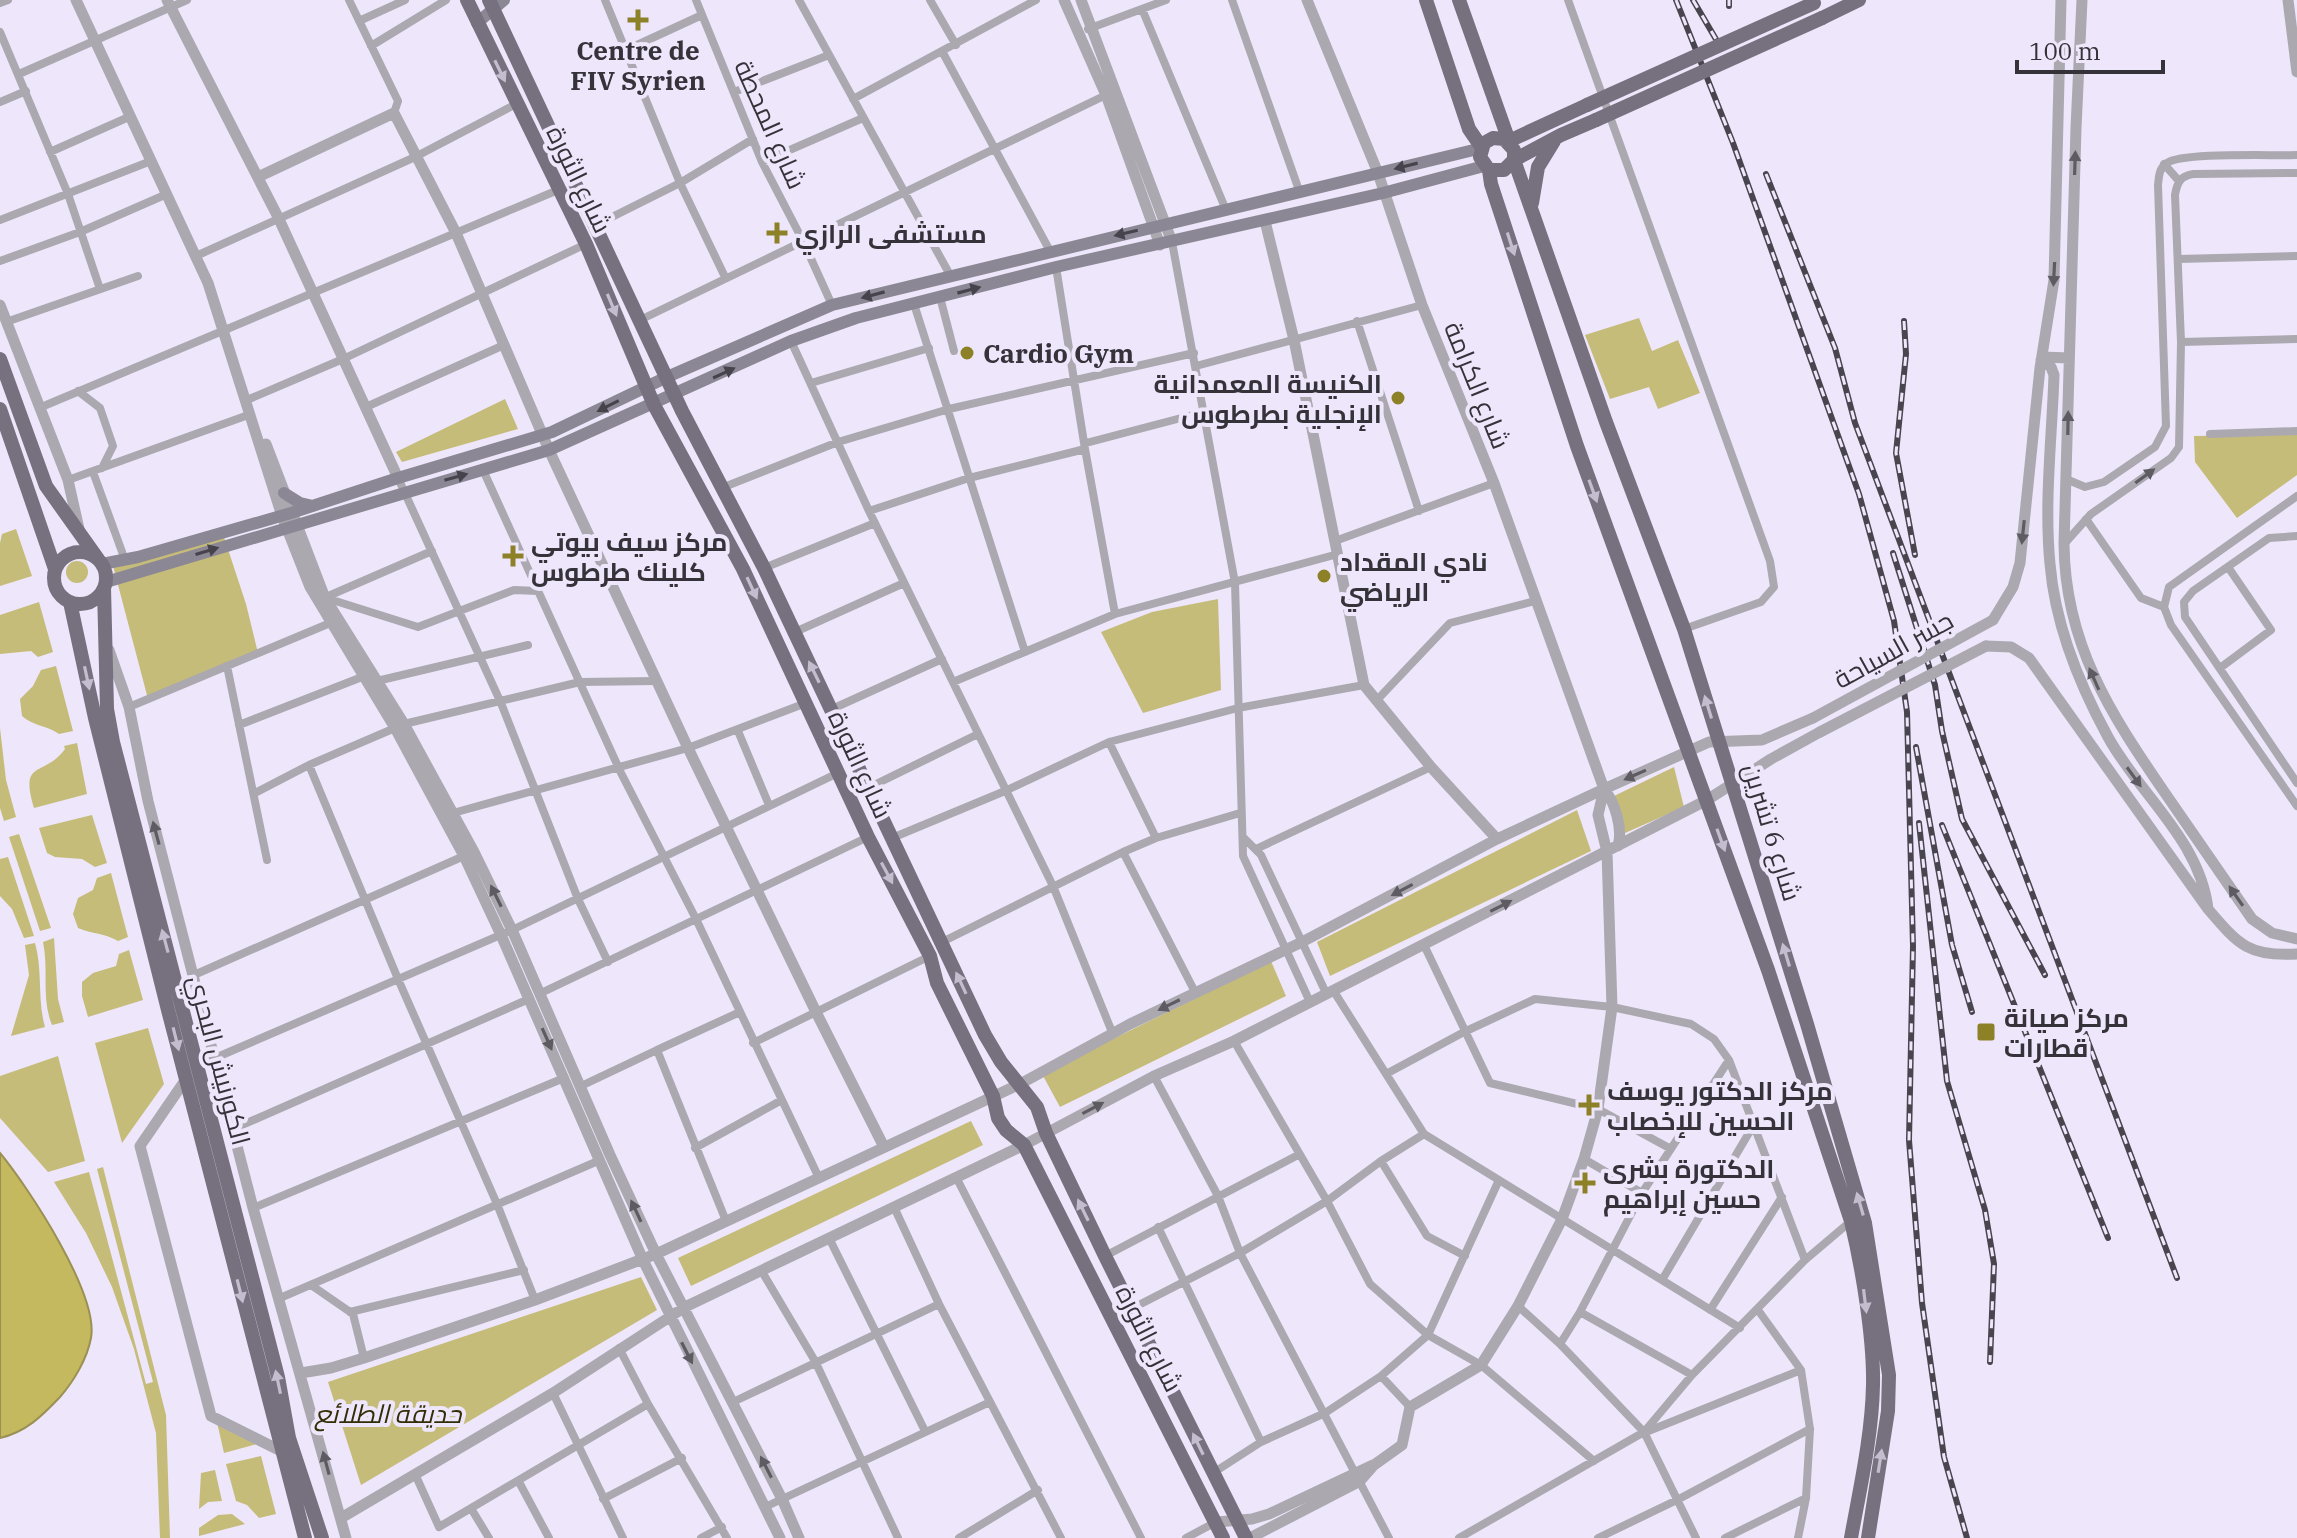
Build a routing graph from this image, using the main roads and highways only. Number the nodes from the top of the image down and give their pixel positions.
1 (1426, 0) edge
2 (1459, 0) edge
3 (1859, 0) edge
4 (471, 2) edge
5 (1817, 2) edge
6 (496, 3) edge
7 (477, 23) junction
8 (1561, 135) junction
9 (1509, 141) junction
10 (1482, 148) junction
11 (1514, 160) junction
12 (1487, 168) junction
13 (1532, 208) junction
14 (0, 359) edge
15 (667, 377) junction
16 (646, 387) junction
17 (675, 396) junction
18 (654, 405) junction
19 (0, 409) edge
20 (284, 493) road end
21 (313, 506) junction
22 (288, 520) junction
23 (168, 548) junction
24 (100, 561) junction
25 (172, 562) junction
26 (55, 569) junction
27 (105, 585) junction
28 (70, 602) junction
29 (305, 1538) edge
30 (322, 1538) edge
31 (1223, 1538) edge
32 (1248, 1538) edge
33 (1851, 1538) edge
34 (1868, 1538) edge

1 - 10 main road
2 - 9 main road
3 - 8 main road, bridge
4 - 7 main road, شارع الثورة
5 - 9 main road, bridge
6 - 7 main road
6 - 15 main road, شارع الثورة
7 -> 16 main road, شارع الثورة
8 - 11 main road
8 - 13 main road
9 - 10 main road
9 - 11 main road
10 - 12 main road
10 -> 15 main road
11 - 12 main road
11 - 13 main road, شارع 6 تشرين
17 -> 12 main road
12 -> 33 main road, شارع 6 تشرين
34 -> 13 main road, شارع 6 تشرين
14 - 24 main road
15 - 16 main road
15 - 17 main road, شارع الثورة
16 - 18 main road, شارع الثورة
16 -> 21 main road
17 - 18 main road
32 -> 17 main road, شارع الثورة
22 -> 18 main road
18 -> 31 main road, شارع الثورة
19 - 26 main road
20 - 21 main road
21 - 22 main road
22 - 23 main road
25 -> 22 main road
23 - 24 main road
23 - 25 main road
24 - 26 main road
24 - 27 main road
25 - 27 main road
26 - 28 main road
27 - 28 main road
30 -> 27 main road, الكورنيش البحري
28 -> 29 main road, الكورنيش البحري

